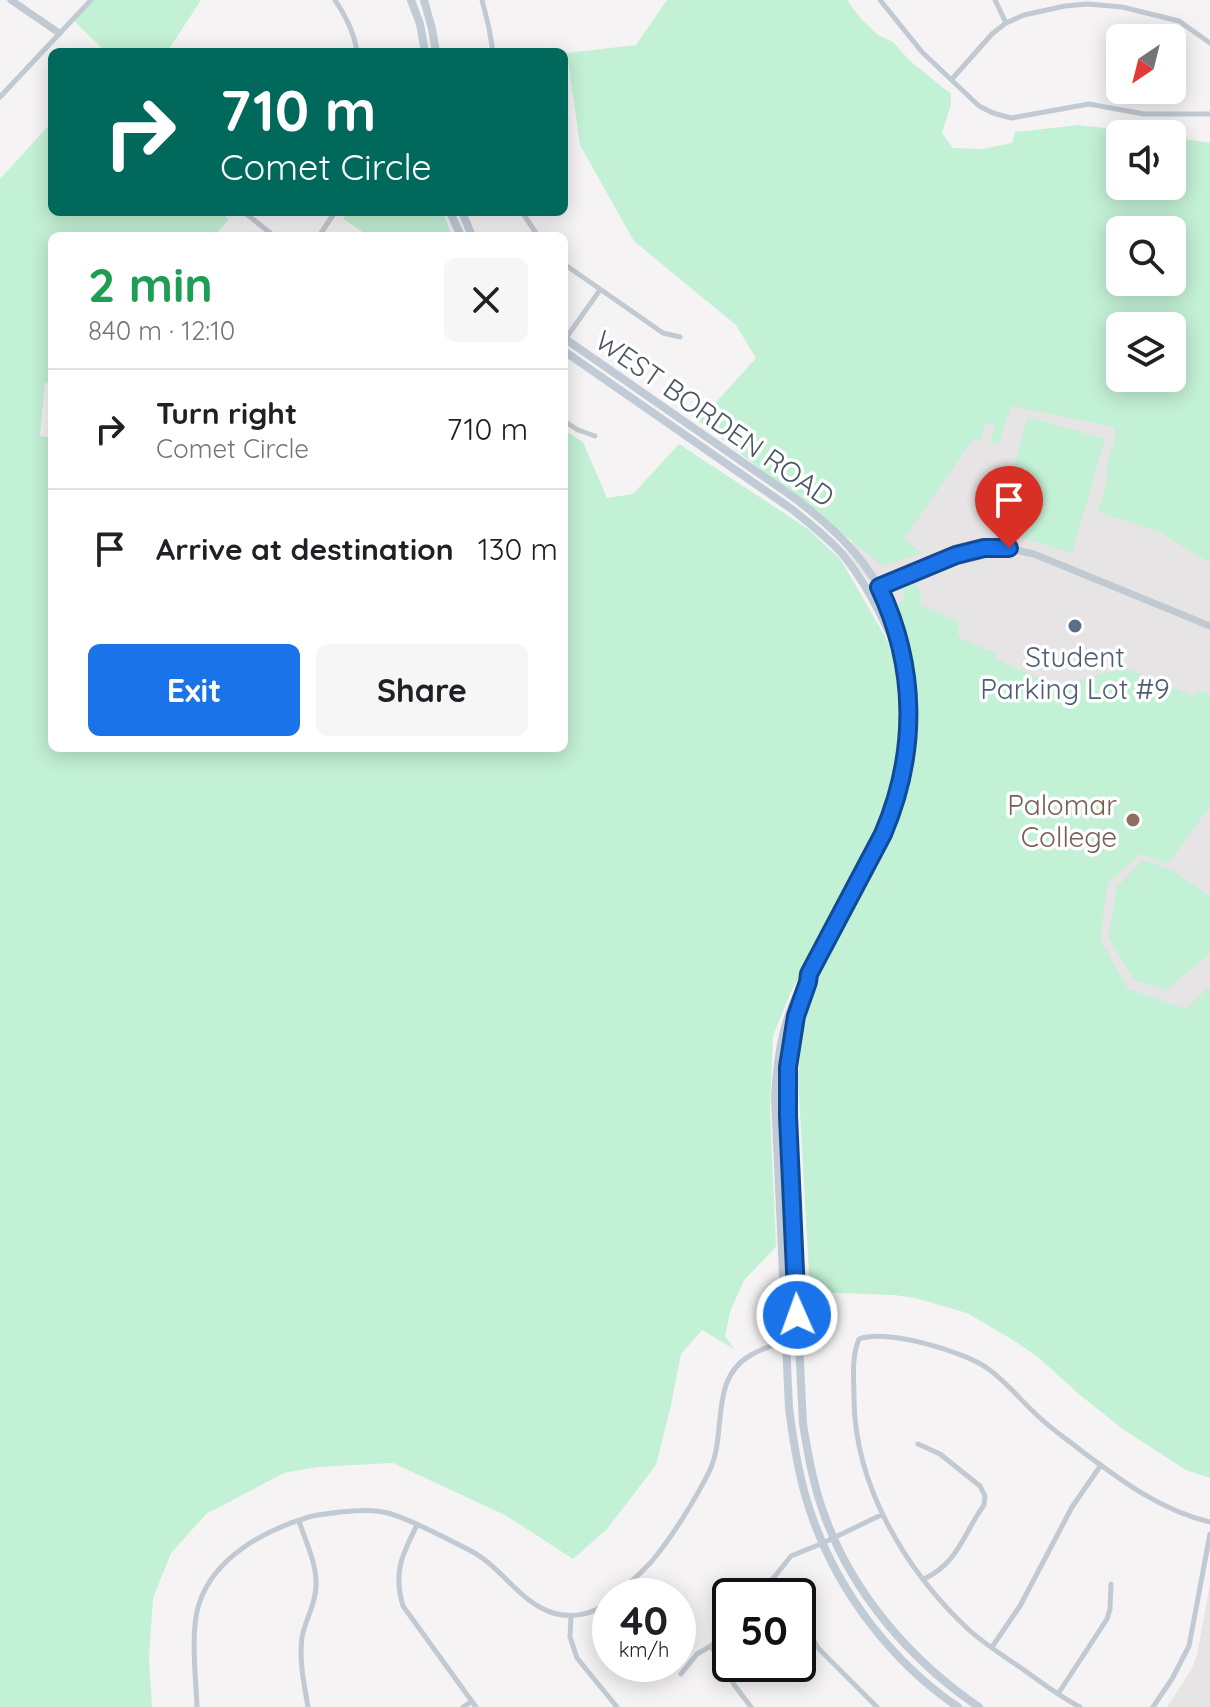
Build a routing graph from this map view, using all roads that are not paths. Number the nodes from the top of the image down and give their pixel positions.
1 (11, 0) edge
2 (91, 0) edge
3 (335, 0) edge
4 (411, 0) edge
5 (424, 0) edge
6 (482, 0) edge
7 (880, 0) edge
8 (995, 0) edge
9 (1088, 2) edge
10 (1006, 23) junction
11 (59, 33) junction
12 (1210, 43) edge
13 (356, 48) edge
14 (424, 48) edge
15 (435, 48) edge
16 (492, 48) edge
17 (952, 79) junction
18 (0, 97) edge
19 (1210, 114) edge
20 (249, 216) edge
21 (269, 232) edge
22 (568, 267) edge
23 (600, 290) junction
24 (568, 334) edge
25 (680, 337) dead end
26 (568, 342) edge
27 (568, 354) edge
28 (568, 424) edge
29 (595, 436) dead end
30 (879, 587) junction
31 (868, 591) junction
32 (1210, 626) edge
33 (902, 662) junction
34 (809, 974) junction
35 (786, 1341) junction
36 (798, 1342) junction
37 (918, 1444) dead end
38 (1101, 1465) junction
39 (881, 1515) junction
40 (299, 1521) junction
41 (1210, 1522) edge
42 (417, 1525) junction
43 (1210, 1534) edge
44 (833, 1538) junction
45 (823, 1543) junction
46 (635, 1578) edge
47 (774, 1578) edge
48 (924, 1579) junction
49 (1111, 1584) dead end
50 (592, 1610) edge
51 (571, 1616) junction
52 (816, 1644) edge
53 (711, 1646) joint
54 (992, 1647) junction
55 (696, 1655) edge
56 (1058, 1694) junction
57 (474, 1704) edge
58 (197, 1707) edge
59 (308, 1707) edge
60 (463, 1707) edge
61 (617, 1707) edge
62 (751, 1707) edge
63 (877, 1707) edge
64 (958, 1707) edge
65 (979, 1707) edge
66 (1080, 1707) edge
67 (1153, 1707) edge

1 - 11 street
2 - 11 street
3 - 13 street
4 - 14 main road
5 - 15 main road
6 - 16 street
7 - 17 street
8 - 10 street
9 - 10 street
9 - 12 street
10 - 17 street
11 - 18 street
17 - 19 street
20 - 21 street
22 - 23 street
23 - 24 street
23 - 25 street
26 - 30 main road, WEST BORDEN ROAD
27 - 31 main road, WEST BORDEN ROAD
28 - 29 street
30 - 31 street
30 - 32 street
30 - 33 main road, WEST BORDEN ROAD
31 - 33 main road, WEST BORDEN ROAD
33 - 34 main road, WEST BORDEN ROAD
34 - 35 main road, WEST BORDEN ROAD
34 - 36 main road, WEST BORDEN ROAD
35 - 36 street
35 - 45 main road, WEST BORDEN ROAD
35 - 46 street
36 - 44 main road, WEST BORDEN ROAD
37 - 48 street
38 - 39 street
38 - 41 street
38 - 54 street
39 - 44 street
39 - 48 street
40 - 42 street
40 - 58 street
40 - 59 street
42 - 51 street
42 - 57 street
43 - 67 street
44 - 45 street
44 - 65 main road, WEST BORDEN ROAD
45 - 47 street
45 - 64 main road, WEST BORDEN ROAD
48 - 54 street
49 - 56 street
50 - 51 street
51 - 61 street
52 - 63 street
53 - 55 street
53 - 62 street
54 - 56 street
56 - 66 street
57 - 60 street

